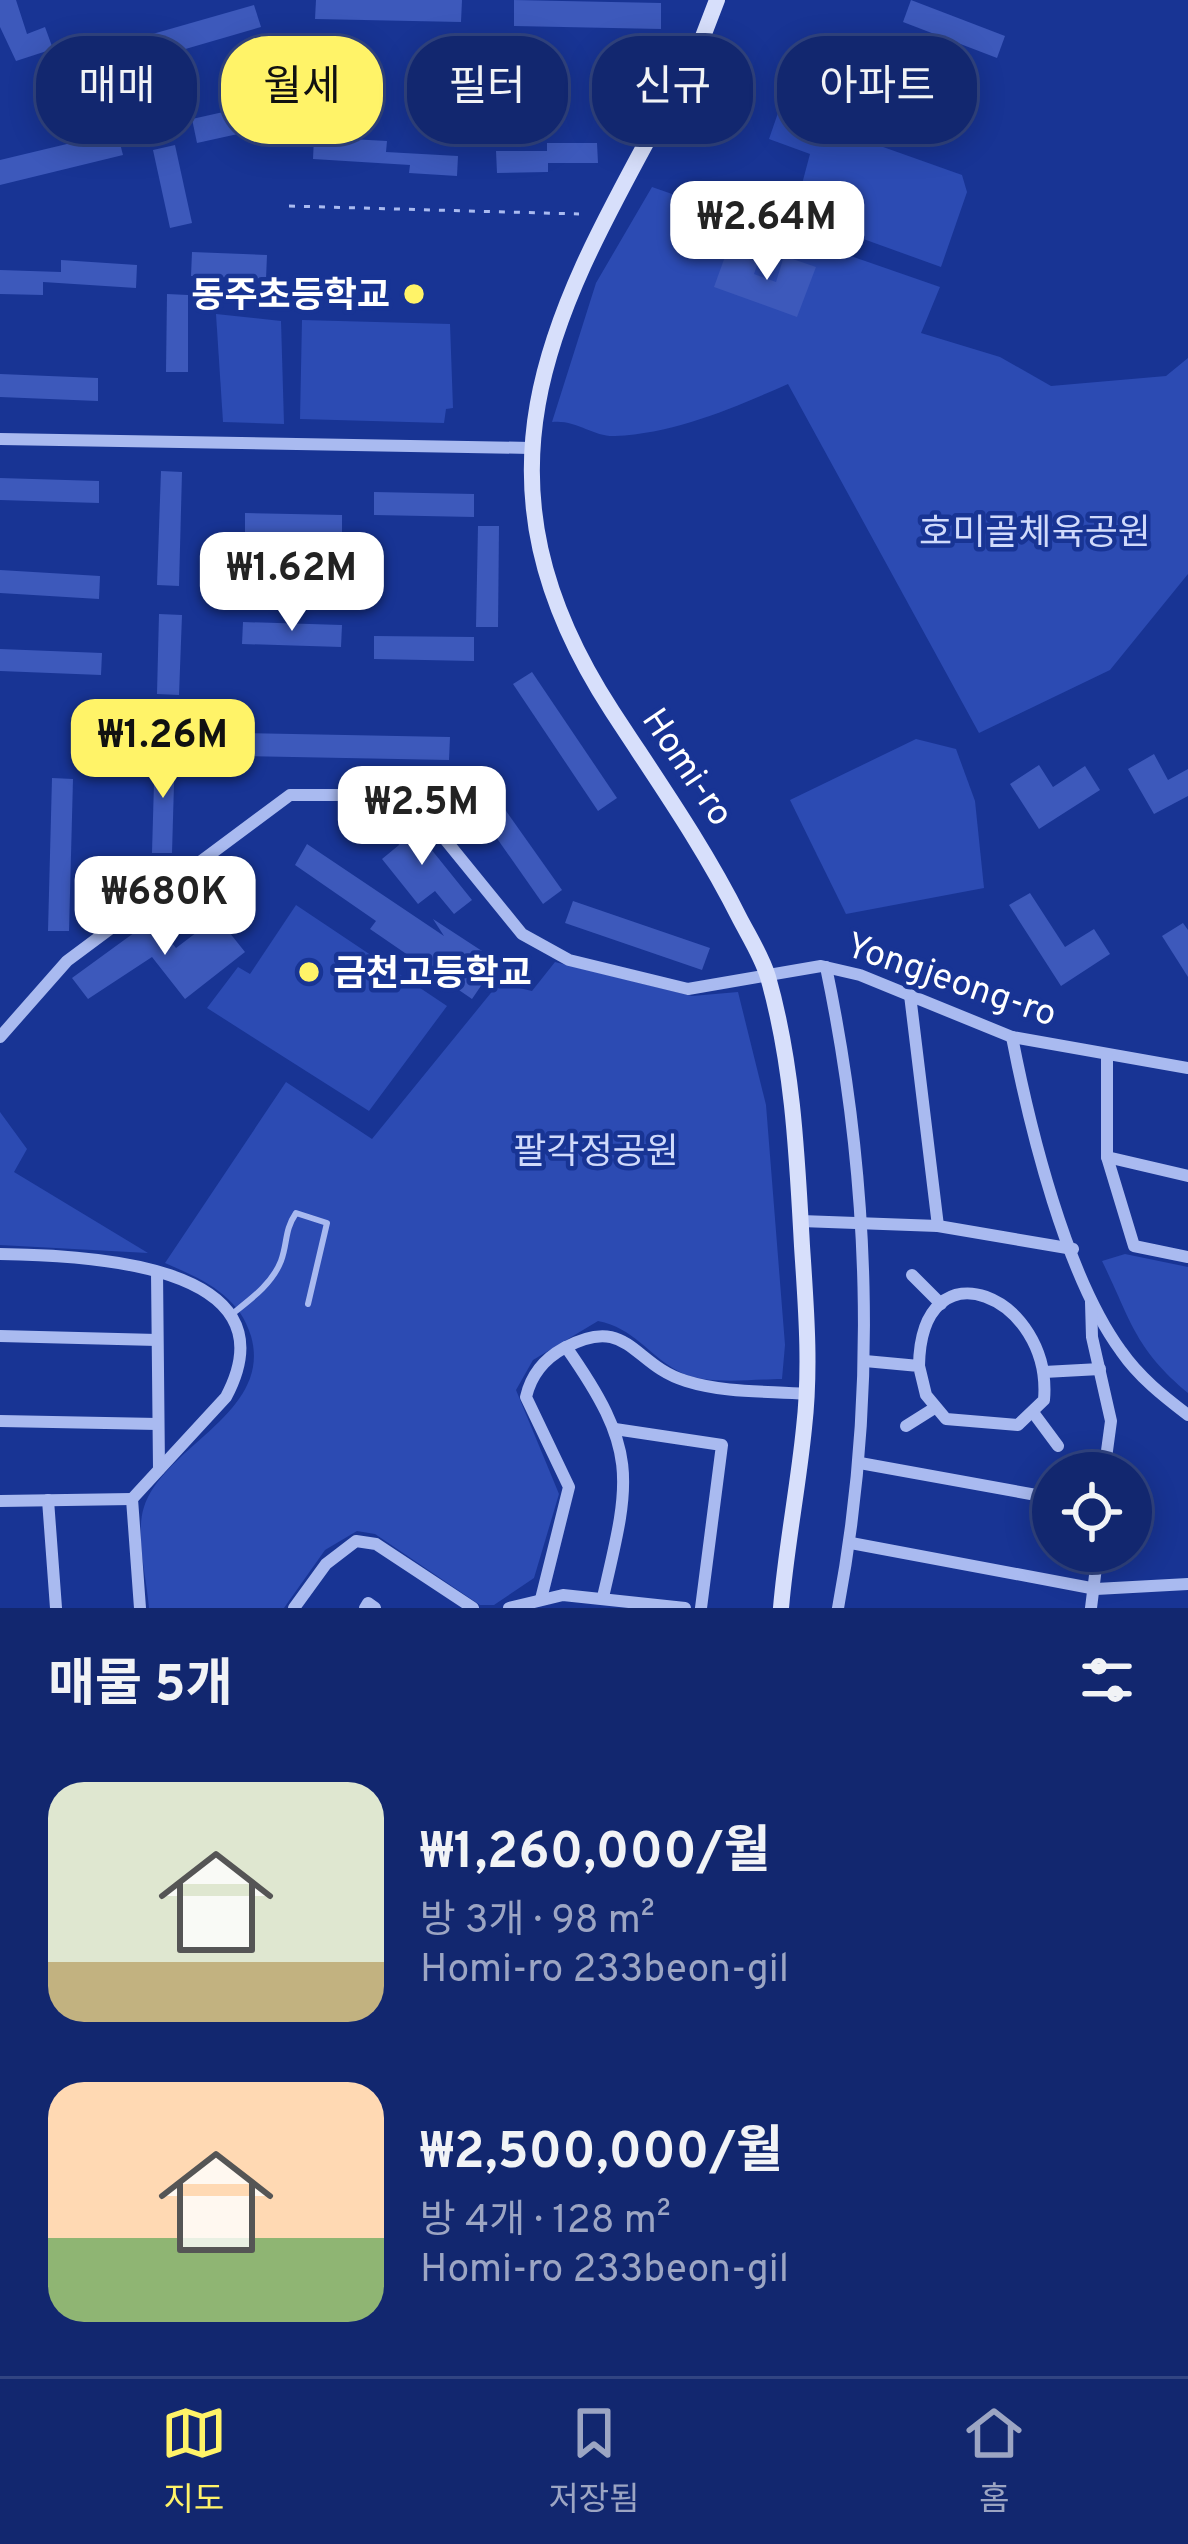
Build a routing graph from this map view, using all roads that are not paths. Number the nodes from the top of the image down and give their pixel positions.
1 (717, 0) edge
2 (0, 439) edge
3 (531, 448) junction
4 (826, 967) junction
5 (767, 973) junction
6 (910, 995) junction
7 (1012, 1036) junction
8 (0, 1037) edge
9 (1107, 1056) junction
10 (1188, 1068) edge
11 (1107, 1157) junction
12 (1188, 1176) edge
13 (858, 1220) junction
14 (801, 1221) junction
15 (938, 1226) junction
16 (1073, 1249) junction
17 (0, 1254) edge
18 (1188, 1257) edge
19 (157, 1272) junction
20 (912, 1276) dead end
21 (1090, 1301) junction
22 (308, 1304) dead end
23 (940, 1304) junction
24 (232, 1314) junction
25 (0, 1336) edge
26 (158, 1340) junction
27 (566, 1347) junction
28 (865, 1361) junction
29 (919, 1366) junction
30 (1100, 1369) junction
31 (1044, 1372) junction
32 (806, 1394) junction
33 (933, 1408) junction
34 (1035, 1414) junction
35 (1188, 1415) edge
36 (0, 1421) edge
37 (158, 1424) junction
38 (906, 1426) dead end
39 (615, 1429) junction
40 (1058, 1446) dead end
41 (1107, 1452) edge
42 (860, 1463) junction
43 (159, 1470) junction
44 (1032, 1494) edge
45 (132, 1499) junction
46 (48, 1500) junction
47 (0, 1501) edge
48 (850, 1543) junction
49 (1096, 1572) edge
50 (1188, 1584) edge
51 (1096, 1589) junction
52 (603, 1597) junction
53 (541, 1599) junction
54 (56, 1608) edge
55 (140, 1608) edge
56 (294, 1608) edge
57 (365, 1608) edge
58 (375, 1608) edge
59 (473, 1608) edge
60 (509, 1608) edge
61 (686, 1608) edge
62 (700, 1608) edge
63 (781, 1608) edge
64 (838, 1608) edge
65 (1091, 1608) edge

1 - 3 street, Homi-ro
2 - 3 street
3 - 5 street, Homi-ro
4 - 5 street, Yongjeong-ro
4 - 6 street, Yongjeong-ro
4 - 13 street
5 - 8 street, Yongjeong-ro
5 - 14 street, Homi-ro
6 - 7 street, Yongjeong-ro
6 - 15 street
7 - 9 street, Yongjeong-ro
7 - 16 street
9 - 10 street, Yongjeong-ro
9 - 11 street
11 - 12 street
11 - 18 street
13 - 14 street
13 - 15 street
13 - 28 street
14 - 32 street, Homi-ro
15 - 16 street
16 - 21 street
17 - 19 street
19 - 24 street
19 - 26 street
20 - 23 street
21 - 30 street
21 - 35 street
22 - 24 lane
23 - 29 street
23 - 31 street
24 - 43 street
25 - 26 street
26 - 37 street
27 - 32 street
27 - 39 street
27 - 53 street
28 - 29 street
28 - 42 street
29 - 33 street
30 - 31 street
30 - 41 street
31 - 34 street
32 - 63 street, Homi-ro
33 - 34 street
33 - 38 street
34 - 40 street
36 - 37 street
37 - 43 street
39 - 52 street
39 - 62 street
42 - 44 street
42 - 48 street
43 - 45 street
45 - 46 street
45 - 55 street
46 - 47 street
46 - 54 street
48 - 51 street
48 - 64 street
49 - 51 street
50 - 51 street
51 - 65 street
52 - 53 street
52 - 61 street
53 - 60 street
56 - 59 street
57 - 58 street

